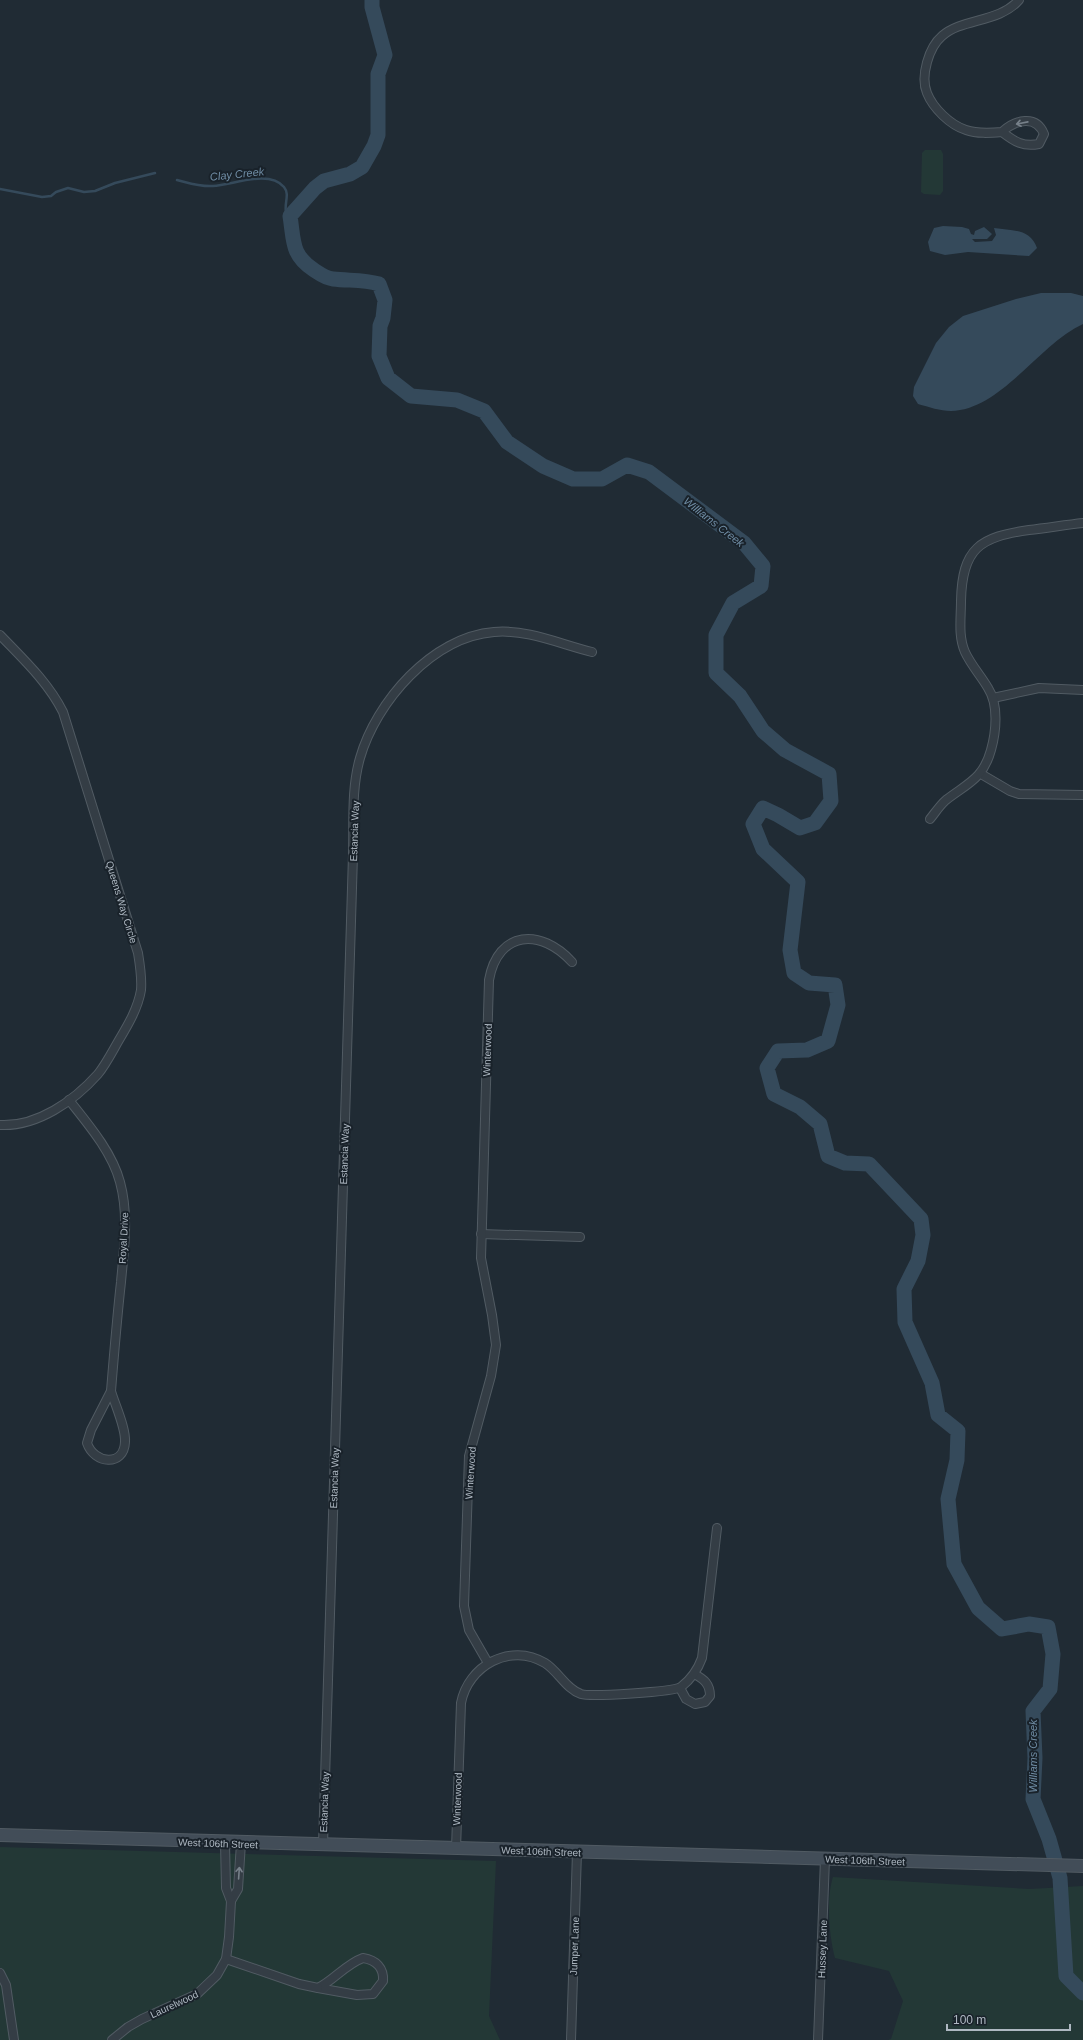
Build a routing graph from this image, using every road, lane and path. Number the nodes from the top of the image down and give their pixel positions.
1 (1019, 0) edge
2 (1002, 132) junction
3 (1083, 522) edge
4 (0, 635) edge
5 (592, 652) dead end
6 (1083, 690) edge
7 (993, 698) junction
8 (981, 774) junction
9 (1083, 795) edge
10 (930, 819) dead end
11 (572, 962) dead end
12 (69, 1100) junction
13 (0, 1125) edge
14 (481, 1234) junction
15 (580, 1237) dead end
16 (111, 1391) junction
17 (717, 1528) dead end
18 (488, 1663) junction
19 (694, 1674) junction
20 (680, 1688) junction
21 (0, 1835) edge
22 (225, 1843) junction
23 (241, 1843) junction
24 (323, 1846) junction
25 (456, 1849) junction
26 (577, 1852) junction
27 (825, 1859) junction
28 (1083, 1866) edge
29 (231, 1901) junction
30 (226, 1959) junction
31 (0, 1973) edge
32 (318, 1988) junction
33 (14, 2040) edge
34 (112, 2040) edge
35 (571, 2040) edge
36 (818, 2040) edge

1 - 2 street
2 -> 2 street
3 - 7 street
4 - 12 street, Queens Way Circle
5 - 24 street, Estancia Way
6 - 7 street
7 - 8 street
8 - 9 street
8 - 10 street
11 - 14 street, Winterwood
12 - 13 street, Queens Way Circle
12 - 16 street, Royal Drive
14 - 15 street
14 - 18 street, Winterwood
16 - 16 street, Royal Drive
17 - 19 street
18 - 20 street, Winterwood
18 - 25 street, Winterwood
19 - 20 street
19 - 20 street
21 - 22 street, West 106th Street
22 - 23 street, West 106th Street
22 - 29 street
23 - 24 street, West 106th Street
29 -> 23 street
24 - 25 street, West 106th Street
25 - 26 street, West 106th Street
26 - 27 street, West 106th Street
26 - 35 street, Jumper Lane
27 - 28 street, West 106th Street
27 - 36 street, Hussey Lane
29 - 30 street
30 - 32 street
30 - 34 street, Laurelwood
31 - 33 street
32 - 32 street

